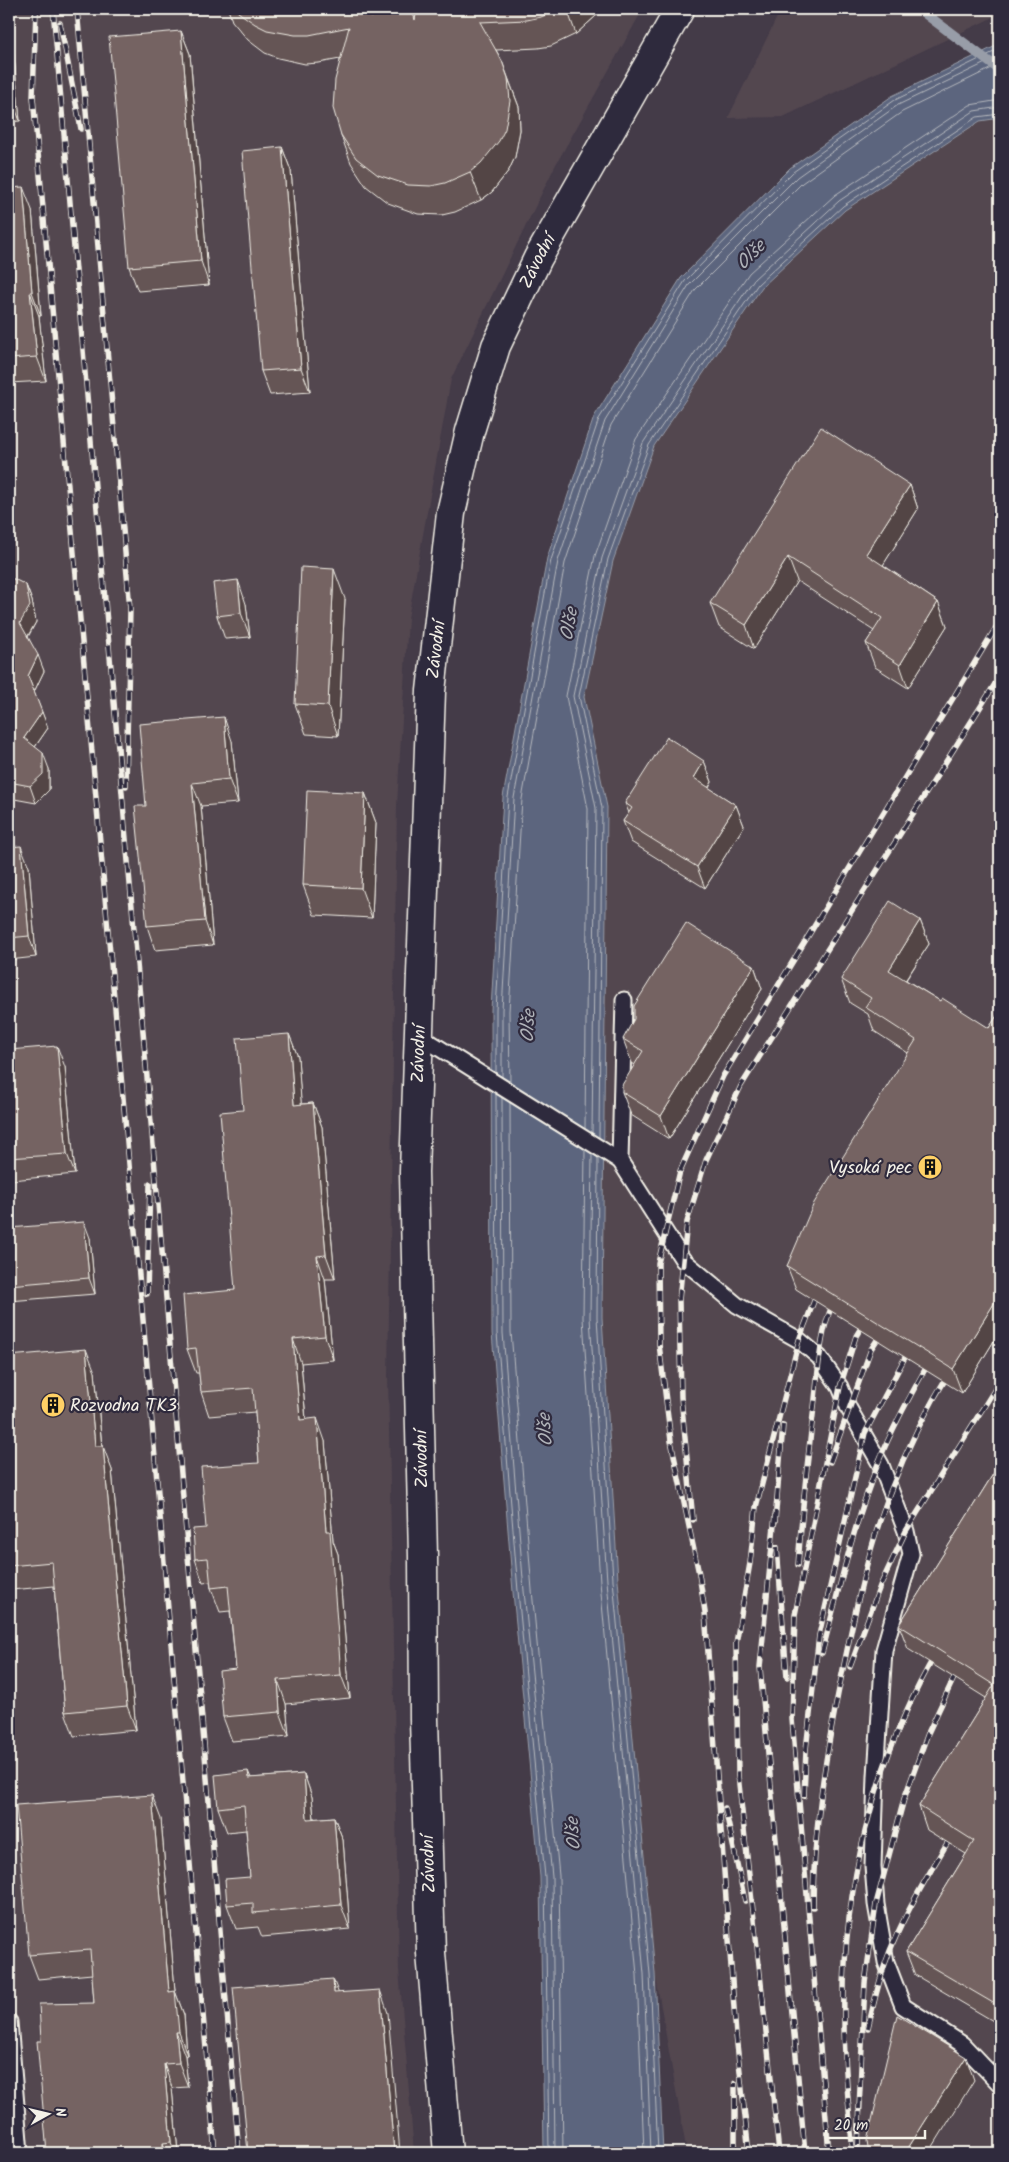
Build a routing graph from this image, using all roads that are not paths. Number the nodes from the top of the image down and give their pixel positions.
1 (680, 9) edge
2 (624, 1000) dead end
3 (420, 1036) junction
4 (620, 1161) junction
5 (9, 2022) edge
6 (1000, 2084) edge
7 (20, 2153) edge
8 (448, 2153) edge

1 - 3 street, Závodní
2 - 4 lane
3 - 4 lane
3 - 8 street, Závodní
4 - 6 lane
5 - 7 lane

